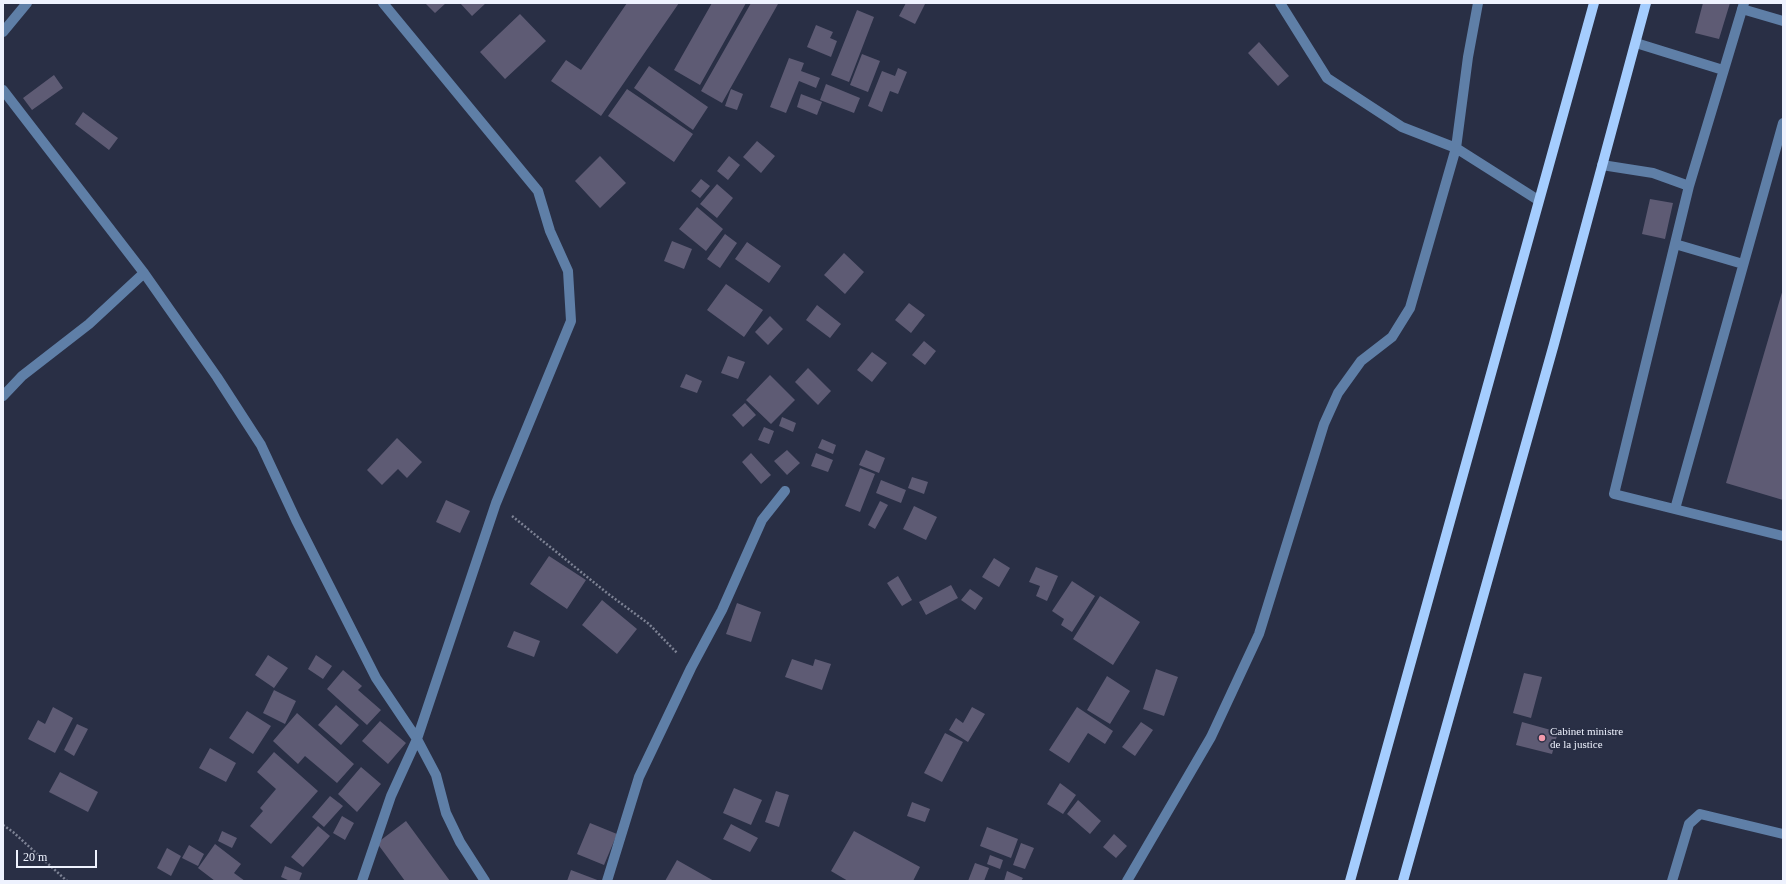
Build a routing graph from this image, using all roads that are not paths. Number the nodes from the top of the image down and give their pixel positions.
1 (27, 3) edge
2 (384, 3) edge
3 (1280, 3) edge
4 (1478, 3) edge
5 (1594, 3) edge
6 (1646, 3) edge
7 (1743, 6) edge
8 (1783, 21) edge
9 (3, 32) edge
10 (1636, 43) junction
11 (1723, 70) junction
12 (3, 90) edge
13 (3, 105) edge
14 (14, 105) junction
15 (1783, 123) edge
16 (1456, 148) junction
17 (1602, 165) junction
18 (1689, 186) junction
19 (1538, 200) junction
20 (1675, 244) junction
21 (1743, 264) junction
22 (144, 273) junction
23 (3, 396) edge
24 (785, 490) dead end
25 (1675, 509) junction
26 (1783, 536) edge
27 (417, 739) junction
28 (1783, 834) edge
29 (362, 881) edge
30 (485, 881) edge
31 (607, 881) edge
32 (1127, 881) edge
33 (1350, 881) edge
34 (1403, 881) edge
35 (1672, 881) edge

1 - 9 street
2 - 27 street
3 - 16 street
4 - 16 street
5 - 19 main road
6 - 10 main road
7 - 8 street
7 - 11 street
10 - 11 street
10 - 17 main road
11 - 18 street
12 - 14 street
13 - 14 street
14 - 22 street
15 - 21 street
16 - 19 street
16 - 32 street
17 - 18 street
17 - 34 main road
18 - 20 street
19 - 33 main road
20 - 21 street
20 - 25 street
21 - 25 street
22 - 23 street
22 - 27 street
24 - 31 street
25 - 26 street
27 - 29 street
27 - 30 street
28 - 35 street

